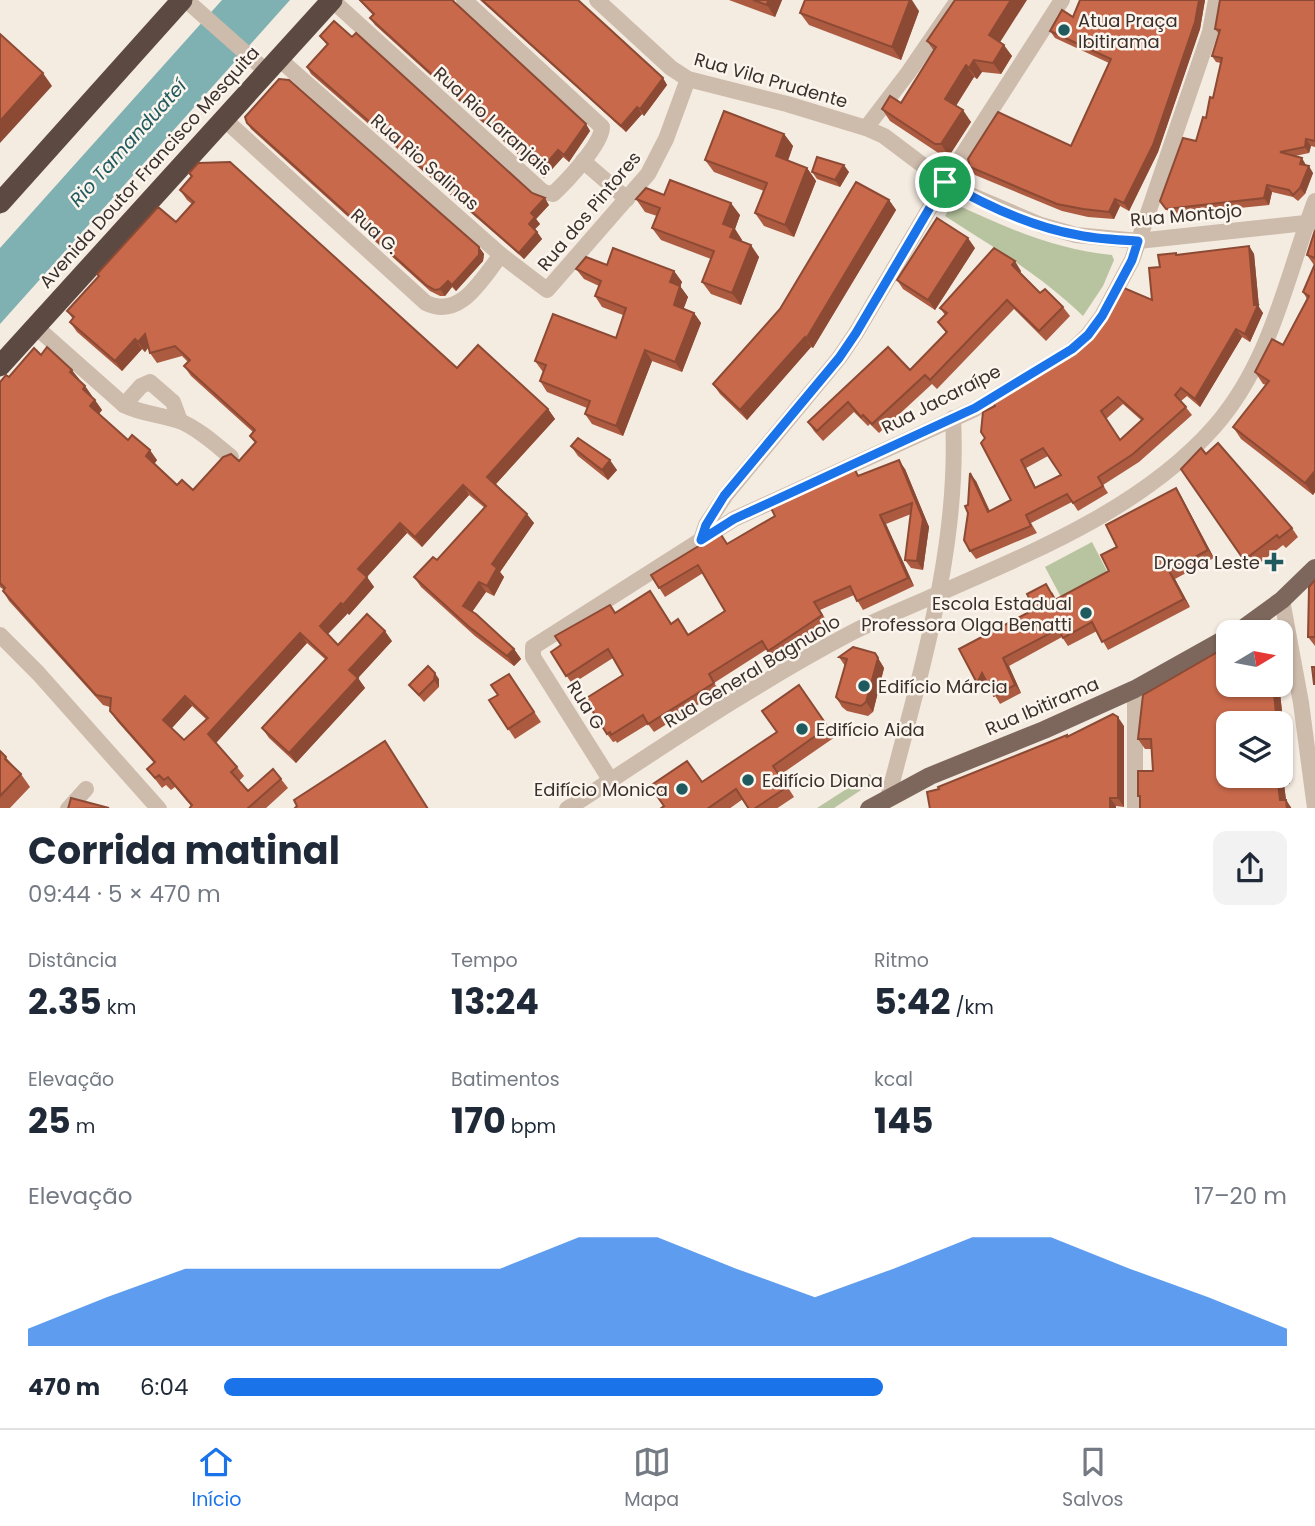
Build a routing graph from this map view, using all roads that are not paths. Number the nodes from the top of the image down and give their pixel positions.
1 (184, 0) edge
2 (332, 0) edge
3 (464, 0) edge
4 (597, 0) edge
5 (958, 0) edge
6 (1062, 0) edge
7 (1216, 0) edge
8 (266, 62) junction
9 (688, 79) junction
10 (224, 119) junction
11 (866, 128) junction
12 (583, 161) junction
13 (945, 182) junction
14 (627, 199) junction
15 (1315, 201) edge
16 (0, 203) edge
17 (1311, 222) edge
18 (1138, 241) junction
19 (501, 255) junction
20 (549, 290) joint
21 (36, 327) junction
22 (0, 366) edge
23 (124, 405) junction
24 (953, 418) junction
25 (180, 421) junction
26 (232, 457) edge
27 (701, 540) junction
28 (1315, 568) edge
29 (940, 594) junction
30 (1282, 600) junction
31 (1254, 620) edge
32 (0, 635) edge
33 (1216, 644) edge
34 (531, 650) joint
35 (1135, 689) junction
36 (611, 781) junction
37 (86, 789) dead end
38 (887, 803) edge
39 (68, 808) edge
40 (159, 808) edge
41 (567, 808) edge
42 (869, 808) edge
43 (1135, 808) edge
44 (1315, 808) edge

1 - 8 street, Rua Rio Salinas
1 - 16 highway
2 - 8 highway, Avenida Doutor Francisco Mesquita
2 - 12 street, Rua Rio Laranjais
3 - 12 street, Rua Rio Laranjais
4 - 9 street, Rua Vila Prudente
5 - 11 street
6 - 13 street
7 - 18 street, Rua Jacaraípe
8 - 10 highway, Avenida Doutor Francisco Mesquita
8 - 19 street, Rua Rio Salinas
9 - 11 street, Rua Vila Prudente
9 - 14 street, Rua dos Pintores
10 - 19 street, Rua G.
10 - 21 highway, Avenida Doutor Francisco Mesquita
11 - 13 street, Rua Vila Prudente
12 - 14 street
13 - 18 street, Rua Montojo
13 - 27 street
14 - 20 street, Rua dos Pintores
15 - 17 street, Rua General Bagnuolo
17 - 18 street, Rua Montojo
17 - 29 street, Rua General Bagnuolo
18 - 24 street, Rua Jacaraípe
19 - 20 street, Rua Rio Salinas
21 - 22 highway, Avenida Doutor Francisco Mesquita
21 - 23 street
23 - 25 street
23 - 25 street
24 - 27 street, Rua Jacaraípe
24 - 29 street
25 - 26 street
27 - 34 street, Rua Jacaraípe
28 - 30 main road
29 - 36 street, Rua General Bagnuolo
29 - 38 street
30 - 31 main road
30 - 44 street
32 - 40 street
33 - 35 main road, Rua Ibitirama
34 - 36 street, Rua G
35 - 38 main road, Rua Ibitirama
35 - 43 street
36 - 41 street, Rua General Bagnuolo
37 - 39 street
38 - 42 main road, Rua Ibitirama

